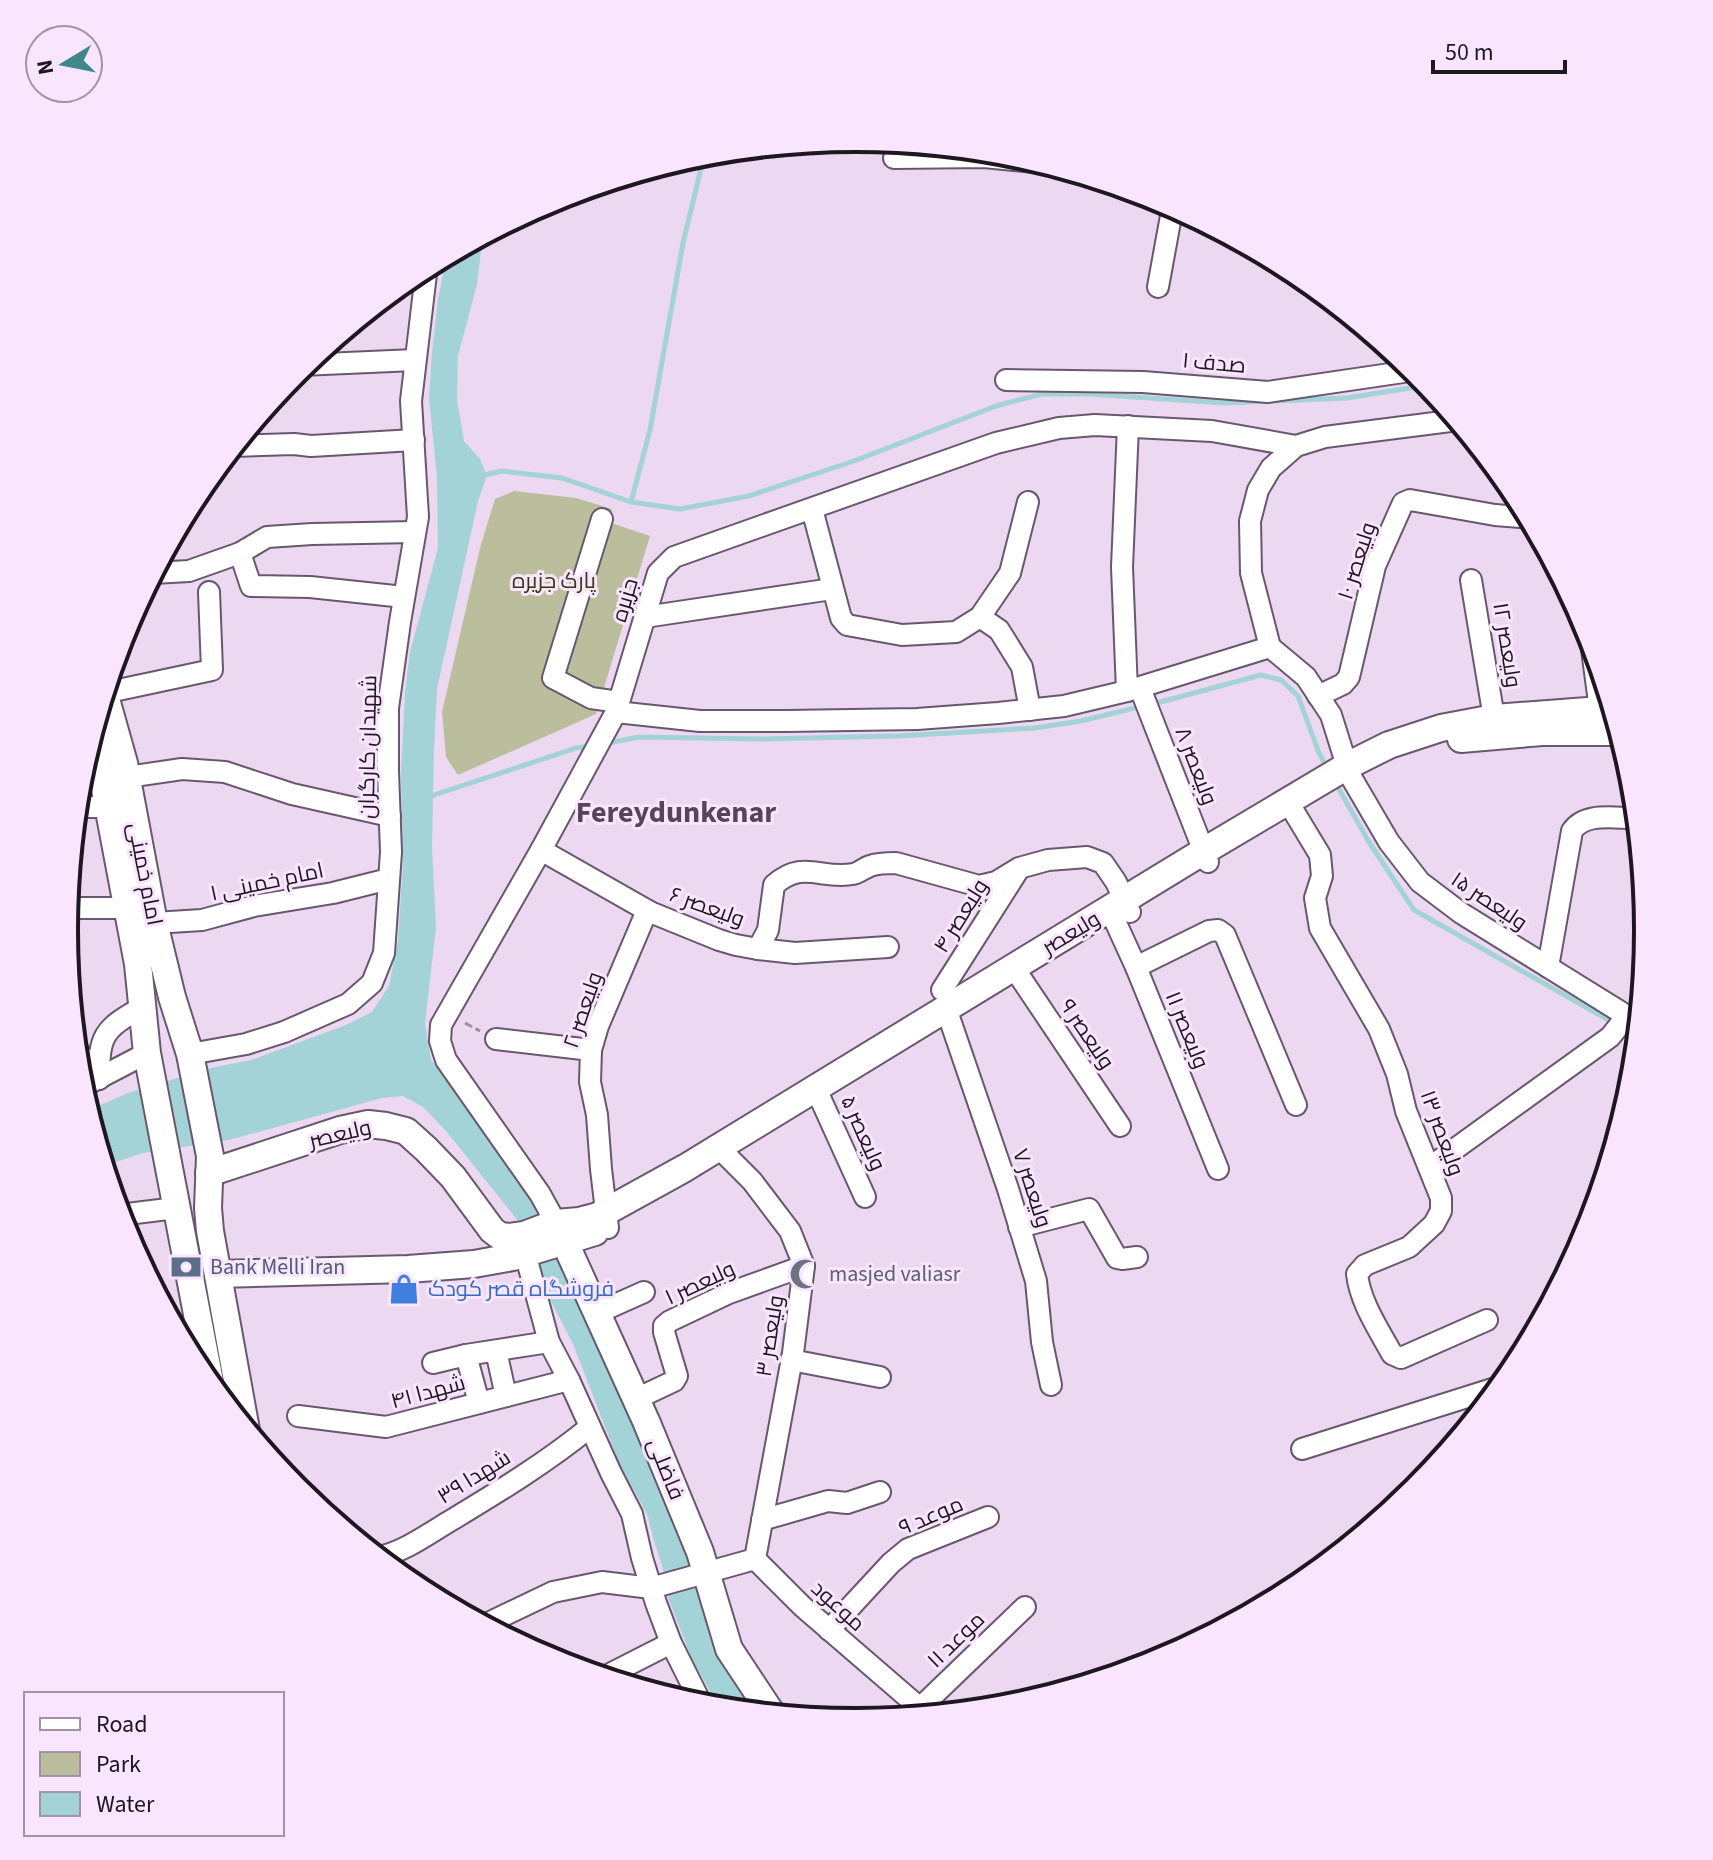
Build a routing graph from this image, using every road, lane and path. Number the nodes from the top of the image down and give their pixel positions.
1 (951, 157) edge
2 (894, 158) dead end
3 (1171, 218) edge
4 (425, 283) edge
5 (1158, 287) dead end
6 (415, 360) junction
7 (323, 364) edge
8 (1399, 373) edge
9 (1006, 380) dead end
10 (1446, 421) edge
11 (1128, 426) junction
12 (414, 440) junction
13 (248, 446) edge
14 (1296, 446) junction
15 (1028, 502) dead end
16 (812, 509) junction
17 (1516, 517) edge
18 (602, 519) dead end
19 (415, 532) junction
20 (240, 553) junction
21 (165, 572) edge
22 (1471, 580) dead end
23 (832, 589) junction
24 (209, 592) dead end
25 (404, 597) junction
26 (645, 617) junction
27 (980, 617) junction
28 (1270, 647) junction
29 (116, 689) edge
30 (1136, 691) junction
31 (1318, 696) junction
32 (617, 707) junction
33 (1030, 710) junction
34 (1603, 710) edge
35 (110, 713) edge
36 (1494, 718) junction
37 (1609, 732) edge
38 (98, 757) edge
39 (127, 777) junction
40 (1339, 778) junction
41 (88, 807) edge
42 (108, 807) junction
43 (1291, 807) junction
44 (390, 816) junction
45 (1626, 818) edge
46 (541, 850) junction
47 (1206, 857) junction
48 (1019, 868) junction
49 (389, 879) junction
50 (79, 908) edge
51 (127, 908) junction
52 (1120, 911) junction
53 (650, 912) junction
54 (154, 923) junction
55 (888, 947) dead end
56 (758, 949) junction
57 (1136, 967) junction
58 (1548, 967) junction
59 (1017, 973) junction
60 (946, 1007) junction
61 (141, 1008) junction
62 (447, 1014) junction
63 (1629, 1018) edge
64 (1629, 1021) edge
65 (496, 1039) joint
66 (591, 1050) junction
67 (147, 1053) junction
68 (190, 1054) junction
69 (92, 1076) edge
70 (93, 1082) edge
71 (819, 1094) junction
72 (1296, 1105) dead end
73 (1120, 1126) dead end
74 (724, 1151) junction
75 (209, 1164) junction
76 (1430, 1167) junction
77 (1218, 1169) dead end
78 (865, 1197) dead end
79 (468, 1198) junction
80 (176, 1208) junction
81 (132, 1213) edge
82 (607, 1220) junction
83 (1019, 1227) junction
84 (558, 1232) junction
85 (526, 1247) junction
86 (1137, 1257) dead end
87 (462, 1264) junction
88 (804, 1266) junction
89 (218, 1274) junction
90 (644, 1292) dead end
91 (597, 1313) junction
92 (1487, 1320) dead end
93 (549, 1342) junction
94 (496, 1351) junction
95 (466, 1355) junction
96 (205, 1357) edge
97 (791, 1360) junction
98 (433, 1363) dead end
99 (880, 1377) dead end
100 (569, 1380) junction
101 (1051, 1385) dead end
102 (1483, 1392) edge
103 (506, 1396) junction
104 (636, 1399) junction
105 (479, 1403) junction
106 (242, 1408) edge
107 (298, 1416) dead end
108 (590, 1427) junction
109 (1302, 1449) dead end
110 (880, 1492) dead end
111 (988, 1517) dead end
112 (762, 1520) junction
113 (391, 1554) edge
114 (755, 1559) junction
115 (706, 1572) junction
116 (651, 1588) junction
117 (1025, 1607) dead end
118 (496, 1619) edge
119 (829, 1630) junction
120 (671, 1643) junction
121 (617, 1670) edge
122 (695, 1692) edge
123 (765, 1703) edge
124 (928, 1705) edge
125 (913, 1706) edge

1 - 2 street
3 - 5 street
4 - 6 street, شهیدان کارگران
6 - 7 street
6 - 12 street, شهیدان کارگران
8 - 9 street, صدف ۱
10 - 14 street
11 - 14 street, جزیره
11 - 16 street, جزیره
11 - 30 street, ولیعصر ۸
12 - 13 street
12 - 19 street, شهیدان کارگران
14 - 28 street
15 - 27 street
16 - 23 street
16 - 26 street, جزیره
17 - 31 street, ولیعصر ۱۰
18 - 32 street
19 - 20 street
19 - 25 street, شهیدان کارگران
20 - 21 street
20 - 25 street
22 - 36 street, ولیعصر ۱۲
23 - 26 street
23 - 27 street
24 - 29 street
25 - 44 street, شهیدان کارگران
26 - 32 street, جزیره
27 - 33 street
28 - 30 street
28 - 31 street
30 - 33 street
30 - 47 street, ولیعصر ۸
31 - 40 street
32 - 33 street
32 - 46 street, جزیره
34 - 36 main road, ولیعصر
35 - 39 main road, امام خمینی
36 - 40 main road, ولیعصر
37 - 40 main road, ولیعصر
38 - 42 main road, امام خمینی
39 - 44 street
39 - 54 main road, امام خمینی
40 - 43 main road, ولیعصر
40 - 58 street, ولیعصر ۱۵
41 - 42 street
42 - 51 main road, امام خمینی
43 - 47 main road, ولیعصر
43 - 76 street, ولیعصر ۱۳
44 - 49 street, شهیدان کارگران
45 - 58 street
46 - 53 street, ولیعصر ۶
46 - 62 street, جزیره
47 - 52 main road, ولیعصر
48 - 52 street, ولیعصر ۶
48 - 56 street, ولیعصر ۶
48 - 60 street, ولیعصر ۴
49 - 54 street, امام خمینی ۱
49 - 68 street, شهیدان کارگران
50 - 51 street
51 - 61 main road, امام خمینی
52 - 57 street, ولیعصر ۱۱
52 - 59 main road, ولیعصر
53 - 56 street, ولیعصر ۶
53 - 66 street, ولیعصر ۲
54 - 68 main road, امام خمینی
55 - 56 street
57 - 72 street
57 - 77 street, ولیعصر ۱۱
58 - 63 street, ولیعصر ۱۵
59 - 60 main road, ولیعصر
59 - 73 street, ولیعصر ۹
60 - 71 main road, ولیعصر
60 - 83 street, ولیعصر ۷
61 - 67 main road, امام خمینی
61 - 69 street
62 - 65 path
62 - 84 street, جزیره
64 - 76 street
65 - 66 street
66 - 82 street, ولیعصر ۲
67 - 70 street
67 - 80 main road, امام خمینی
68 - 75 main road, امام خمینی
71 - 74 main road, ولیعصر
71 - 78 street, ولیعصر ۵
74 - 82 main road, ولیعصر
74 - 88 street
75 - 79 main road, ولیعصر
75 - 89 main road, امام خمینی
76 - 92 street, ولیعصر ۱۳
79 - 85 main road, ولیعصر
79 - 87 main road
80 - 81 street
80 - 96 main road, امام خمینی
82 - 84 main road, ولیعصر
83 - 86 street
83 - 101 street, ولیعصر ۷
84 - 85 main road, ولیعصر
84 - 91 main road, فاضلی
85 - 87 main road
85 - 93 street
87 - 89 main road
88 - 97 street, ولیعصر ۳
88 - 104 street, ولیعصر ۱
89 - 106 main road, امام خمینی
90 - 91 street
91 - 104 main road, فاضلی
93 - 94 street
93 - 100 street
94 - 95 street
94 - 103 street
95 - 98 street
95 - 105 street
97 - 99 street
97 - 112 street, ولیعصر ۳
100 - 103 street, شهدا ۴۱
100 - 108 street
102 - 109 street
103 - 105 street, شهدا ۴۱
104 - 115 main road, فاضلی
105 - 107 street, شهدا ۴۱
108 - 113 street, شهدا ۳۹
108 - 116 street
110 - 112 street
111 - 119 street, موعد ۹
112 - 114 street, ولیعصر ۳
114 - 115 street
114 - 119 street, موعود
115 - 116 street
115 - 123 main road, فاضلی
116 - 118 street
116 - 120 street
117 - 124 street, موعد ۱۱
119 - 125 street, موعود
120 - 121 street
120 - 122 street

